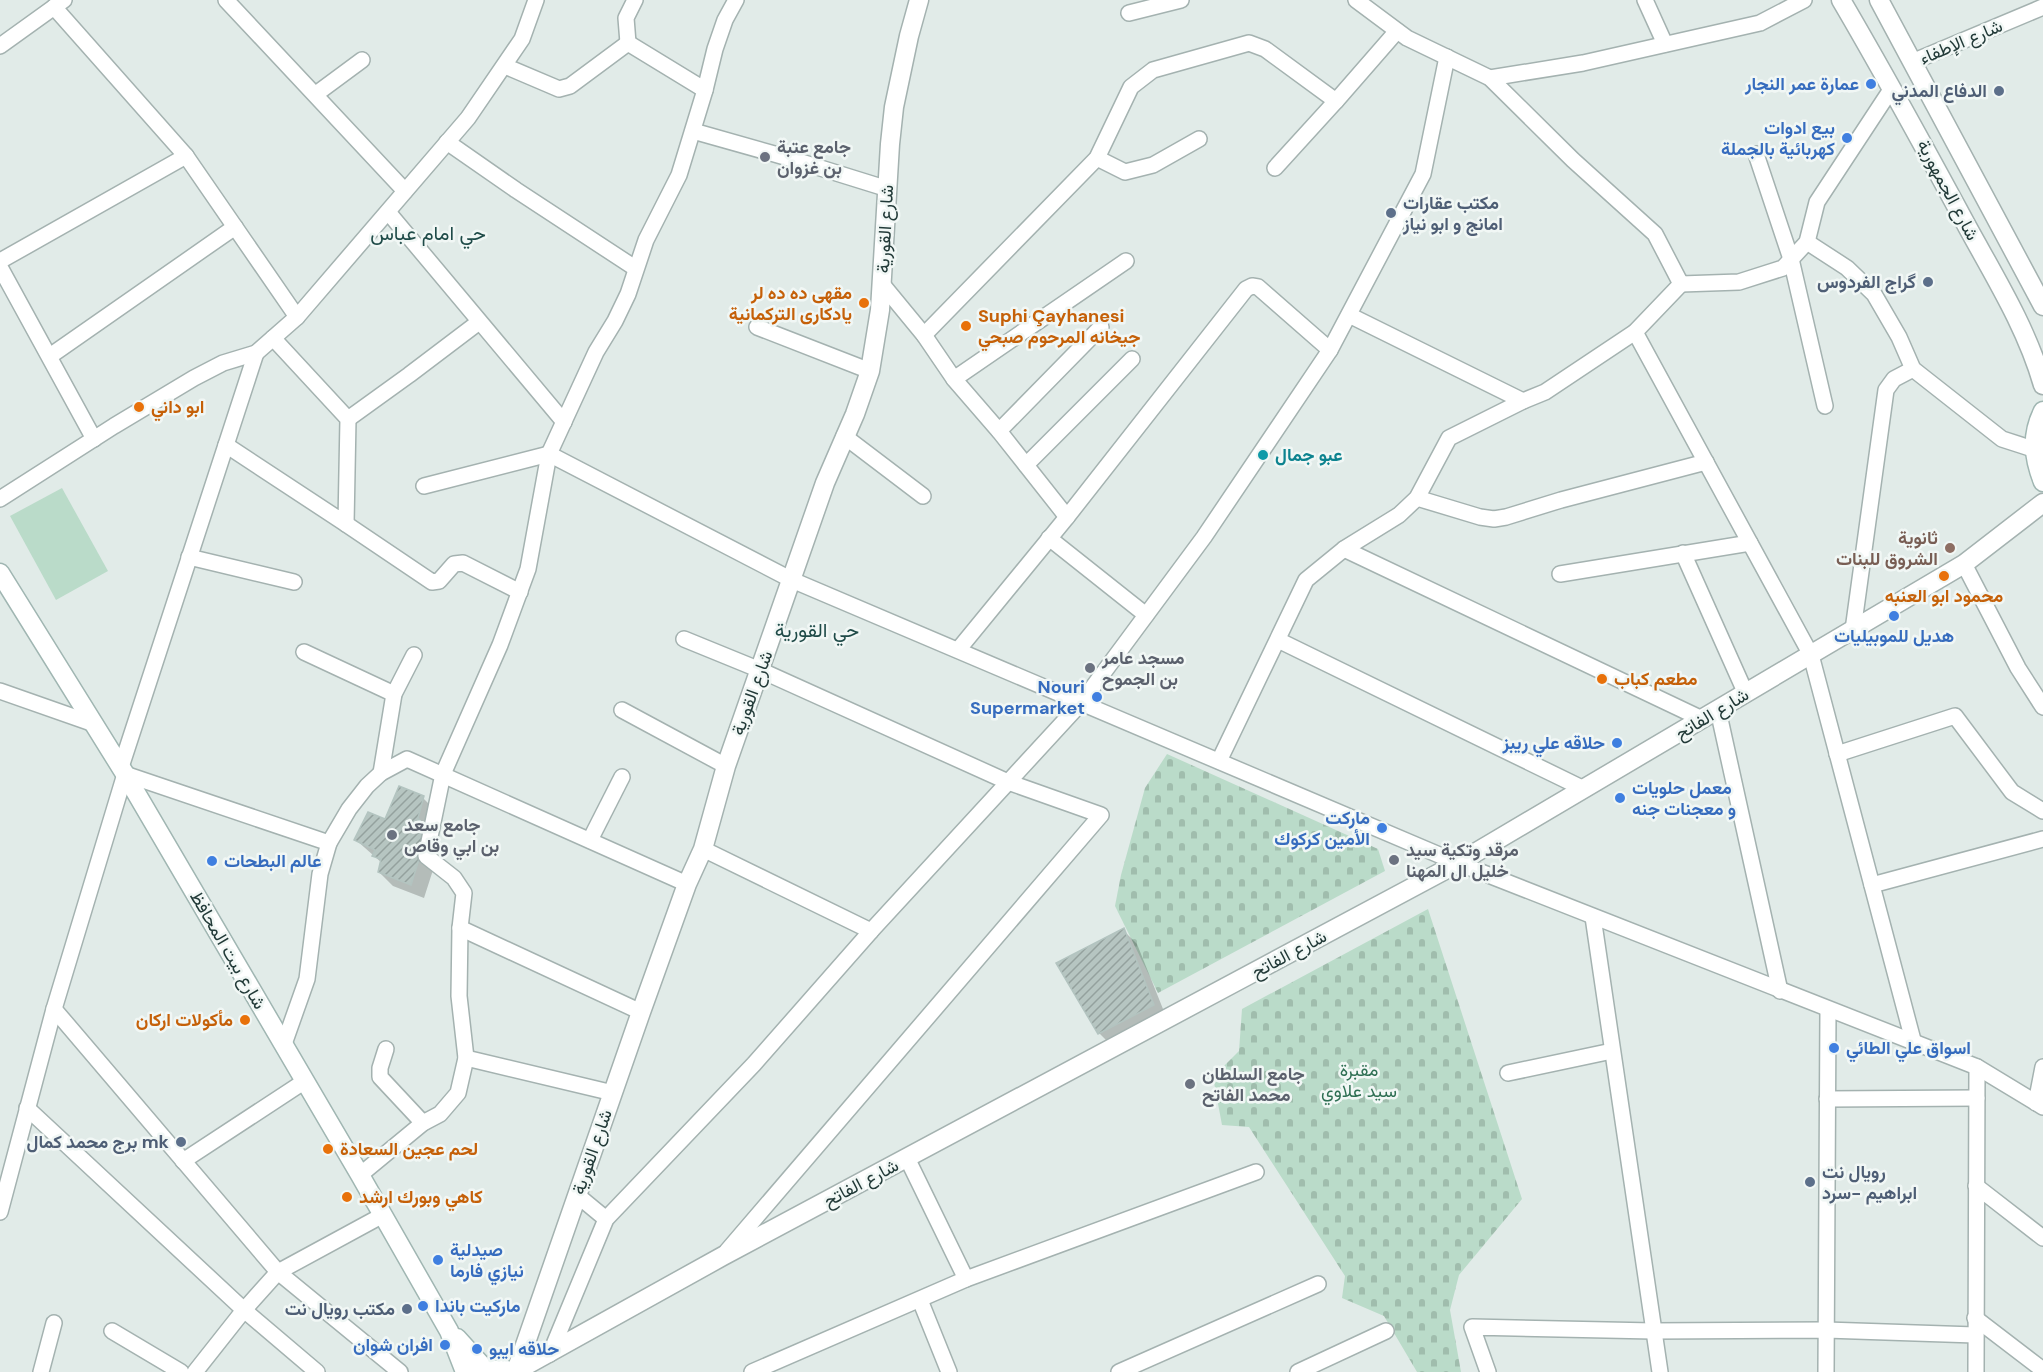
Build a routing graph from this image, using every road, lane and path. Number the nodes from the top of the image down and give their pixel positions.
1 (226, 0) edge
2 (536, 0) edge
3 (635, 0) edge
4 (736, 0) edge
5 (919, 0) edge
6 (1181, 0) edge
7 (1356, 0) edge
8 (1645, 0) edge
9 (1804, 0) edge
10 (1841, 0) edge
11 (1879, 0) edge
12 (59, 3) edge
13 (2043, 7) edge
14 (1129, 13) dead end
15 (1397, 31) junction
16 (628, 43) junction
17 (1665, 44) junction
18 (0, 46) edge
19 (1447, 57) junction
20 (362, 60) dead end
21 (1912, 62) junction
22 (505, 66) junction
23 (1490, 78) junction
24 (1892, 88) junction
25 (705, 90) junction
26 (316, 94) junction
27 (1336, 101) junction
28 (693, 131) junction
29 (1199, 140) dead end
30 (447, 142) junction
31 (1756, 154) dead end
32 (186, 156) junction
33 (1097, 158) junction
34 (1275, 168) dead end
35 (888, 189) junction
36 (405, 191) junction
37 (388, 212) junction
38 (235, 227) junction
39 (1807, 242) junction
40 (1791, 259) junction
41 (0, 261) edge
42 (1126, 261) dead end
43 (0, 267) edge
44 (635, 268) junction
45 (882, 284) junction
46 (1681, 284) junction
47 (2043, 306) edge
48 (1349, 315) junction
49 (297, 317) junction
50 (479, 322) junction
51 (757, 327) dead end
52 (1101, 327) dead end
53 (1635, 332) junction
54 (924, 335) junction
55 (273, 338) junction
56 (1330, 350) junction
57 (256, 353) junction
58 (50, 356) junction
59 (1132, 359) dead end
60 (1913, 369) junction
61 (870, 371) junction
62 (954, 379) junction
63 (2043, 385) edge
64 (1523, 401) junction
65 (1825, 406) dead end
66 (2043, 411) edge
67 (348, 419) junction
68 (564, 422) junction
69 (999, 431) junction
70 (844, 436) junction
71 (94, 439) junction
72 (226, 445) junction
73 (2033, 448) junction
74 (549, 454) junction
75 (1706, 462) junction
76 (1026, 465) junction
77 (2043, 482) edge
78 (424, 486) dead end
79 (923, 496) dead end
80 (1417, 498) junction
81 (0, 499) edge
82 (2043, 503) edge
83 (1067, 516) junction
84 (346, 524) junction
85 (1049, 538) junction
86 (1749, 543) junction
87 (1344, 549) junction
88 (1683, 553) junction
89 (189, 557) junction
90 (1964, 564) junction
91 (0, 573) edge
92 (1560, 574) dead end
93 (792, 579) junction
94 (294, 582) dead end
95 (520, 592) junction
96 (1146, 615) junction
97 (1853, 630) junction
98 (684, 639) dead end
99 (1278, 640) junction
100 (958, 650) junction
101 (304, 652) dead end
102 (414, 655) dead end
103 (1810, 655) junction
104 (760, 670) junction
105 (0, 692) edge
106 (394, 694) junction
107 (1746, 694) junction
108 (1081, 702) junction
109 (2043, 707) edge
110 (622, 710) dead end
111 (1710, 715) junction
112 (94, 724) junction
113 (1837, 754) junction
114 (1220, 761) junction
115 (726, 766) junction
116 (123, 770) junction
117 (381, 772) junction
118 (443, 774) junction
119 (621, 777) dead end
120 (1008, 782) junction
121 (1584, 789) junction
122 (2043, 811) edge
123 (2043, 839) edge
124 (590, 840) junction
125 (329, 843) junction
126 (703, 849) junction
127 (1458, 863) junction
128 (687, 884) junction
129 (1872, 885) junction
130 (1593, 917) junction
131 (460, 928) junction
132 (871, 931) junction
133 (1780, 991) junction
134 (54, 1009) junction
135 (1828, 1010) junction
136 (641, 1012) junction
137 (284, 1044) junction
138 (1914, 1044) junction
139 (386, 1049) dead end
140 (1612, 1051) junction
141 (466, 1058) junction
142 (1977, 1067) junction
143 (2043, 1067) edge
144 (1508, 1073) dead end
145 (305, 1081) junction
146 (612, 1093) junction
147 (1977, 1098) junction
148 (1827, 1099) junction
149 (2039, 1105) edge
150 (27, 1108) junction
151 (423, 1124) junction
152 (907, 1158) junction
153 (183, 1161) junction
154 (1256, 1172) dead end
155 (360, 1175) junction
156 (1976, 1186) junction
157 (577, 1195) junction
158 (1, 1202) edge
159 (383, 1215) junction
160 (606, 1219) junction
161 (2043, 1238) edge
162 (723, 1256) junction
163 (278, 1272) junction
164 (966, 1279) junction
165 (1318, 1284) dead end
166 (920, 1300) junction
167 (243, 1310) junction
168 (1975, 1318) junction
169 (54, 1323) dead end
170 (450, 1330) junction
171 (1826, 1330) junction
172 (112, 1331) dead end
173 (1386, 1331) dead end
174 (1653, 1332) junction
175 (1975, 1335) junction
176 (550, 1354) junction
177 (2043, 1370) edge
178 (483, 1371) edge
179 (41, 1372) edge
180 (181, 1372) edge
181 (195, 1372) edge
182 (317, 1372) edge
183 (400, 1372) edge
184 (465, 1372) edge
185 (516, 1372) edge
186 (752, 1372) edge
187 (949, 1372) edge
188 (1119, 1372) edge
189 (1298, 1372) edge
190 (1488, 1372) edge
191 (1660, 1372) edge
192 (1826, 1372) edge
193 (1976, 1372) edge

1 - 26 street
2 - 22 street
3 - 16 street
4 - 25 street
5 - 35 street, شارع القورية
6 - 14 street
7 - 15 street
8 - 17 street
9 - 17 street
10 - 24 street, شارع الجمهورية
11 - 21 street, شارع الجمهورية
12 - 18 street
12 - 32 street
13 - 21 street, شارع الإطفاء
15 - 19 street
15 - 27 street
16 - 22 street
16 - 25 street
17 - 23 street
19 - 23 street
19 - 48 street
20 - 26 street
21 - 47 street, شارع الجمهورية
22 - 30 street
23 - 46 street
24 - 39 street
24 - 63 street, شارع الجمهورية
25 - 28 street
26 - 36 street
27 - 33 street
27 - 34 street
28 - 35 street
28 - 44 street
29 - 33 street
30 - 36 street
30 - 44 street
31 - 40 street
32 - 38 street
32 - 41 street
33 - 54 street
35 - 45 street, شارع القورية
36 - 37 street
37 - 49 street
37 - 50 street
38 - 49 street
38 - 58 street
39 - 40 street
39 - 60 street
40 - 46 street
40 - 65 street
42 - 62 street
43 - 58 street
44 - 68 street
45 - 54 street
45 - 61 street, شارع القورية
46 - 53 street
48 - 56 street
48 - 64 street
49 - 55 street
50 - 67 street
50 - 68 street
51 - 61 street
52 - 69 street
53 - 64 street
53 - 75 street
54 - 62 street
55 - 57 street
55 - 67 street
56 - 83 street
56 - 96 street
57 - 71 street
57 - 72 street
58 - 71 street
59 - 76 street
60 - 73 street
60 - 97 street
61 - 70 street, شارع القورية
62 - 69 street
64 - 80 street
66 - 73 street
67 - 84 street
68 - 74 street
69 - 76 street
70 - 79 street
70 - 93 street, شارع القورية
71 - 81 street
72 - 84 street
72 - 89 street
73 - 77 street
74 - 78 street
74 - 93 street
74 - 95 street
75 - 80 street
75 - 86 street
76 - 83 street
80 - 87 street
82 - 90 street, شارع الفاتح
83 - 85 street
84 - 95 street
85 - 96 street
85 - 100 street
86 - 88 street
86 - 103 street
87 - 99 street
87 - 111 street
88 - 92 street
88 - 107 street
89 - 94 street
89 - 116 street
90 - 97 street, شارع الفاتح
90 - 109 street
91 - 112 street, شارع بيت المحافظ
93 - 100 street
93 - 104 street, شارع القورية
95 - 118 street
96 - 108 street
97 - 103 street, شارع الفاتح
98 - 104 street
99 - 114 street
99 - 121 street
100 - 108 street
101 - 106 street
102 - 106 street
103 - 107 street, شارع الفاتح
103 - 113 street
104 - 115 street, شارع القورية
104 - 120 street
105 - 112 street
106 - 117 street
107 - 111 street, شارع الفاتح
108 - 114 street
108 - 120 street
110 - 115 street
111 - 121 street, شارع الفاتح
111 - 133 street
112 - 116 street, شارع بيت المحافظ
113 - 122 street
113 - 129 street
114 - 127 street
115 - 126 street, شارع القورية
116 - 125 street
116 - 134 street
116 - 137 street, شارع بيت المحافظ
117 - 118 street
117 - 125 street
118 - 124 street
118 - 131 street
119 - 124 street
120 - 132 street
120 - 162 street
121 - 127 street, شارع الفاتح
123 - 129 street
124 - 128 street
125 - 137 street
126 - 128 street, شارع القورية
126 - 132 street
127 - 130 street
127 - 152 street, شارع الفاتح
128 - 136 street, شارع القورية
129 - 138 street
130 - 133 street
130 - 140 street
131 - 136 street
131 - 141 street
132 - 160 street
133 - 135 street
134 - 150 street
134 - 153 street
135 - 138 street
135 - 148 street
136 - 146 street, شارع القورية
137 - 145 street, شارع بيت المحافظ
138 - 142 street
139 - 151 street
140 - 144 street
140 - 174 street
141 - 146 street
141 - 151 street
142 - 147 street
142 - 149 street
143 - 149 street
145 - 153 street
145 - 155 street, شارع بيت المحافظ
146 - 157 street, شارع القورية
147 - 148 street
147 - 156 street
148 - 171 street
150 - 158 street
150 - 167 street
151 - 155 street
152 - 162 street, شارع الفاتح
152 - 164 street
153 - 163 street
154 - 164 street
155 - 159 street, شارع بيت المحافظ
156 - 161 street
156 - 168 street
157 - 160 street
157 - 185 street, شارع القورية
159 - 163 street
159 - 170 street, شارع بيت المحافظ
160 - 176 street
162 - 176 street, شارع الفاتح
163 - 167 street
163 - 183 street
164 - 166 street
165 - 188 street
166 - 186 street
166 - 187 street
167 - 181 street
167 - 182 street
168 - 175 street
168 - 177 street
169 - 179 street
170 - 178 street
170 - 184 street
171 - 174 street
171 - 175 street
171 - 192 street
172 - 180 street
173 - 189 street
174 - 190 street
174 - 191 street
175 - 193 street
176 - 185 street, شارع الفاتح
178 - 185 street

